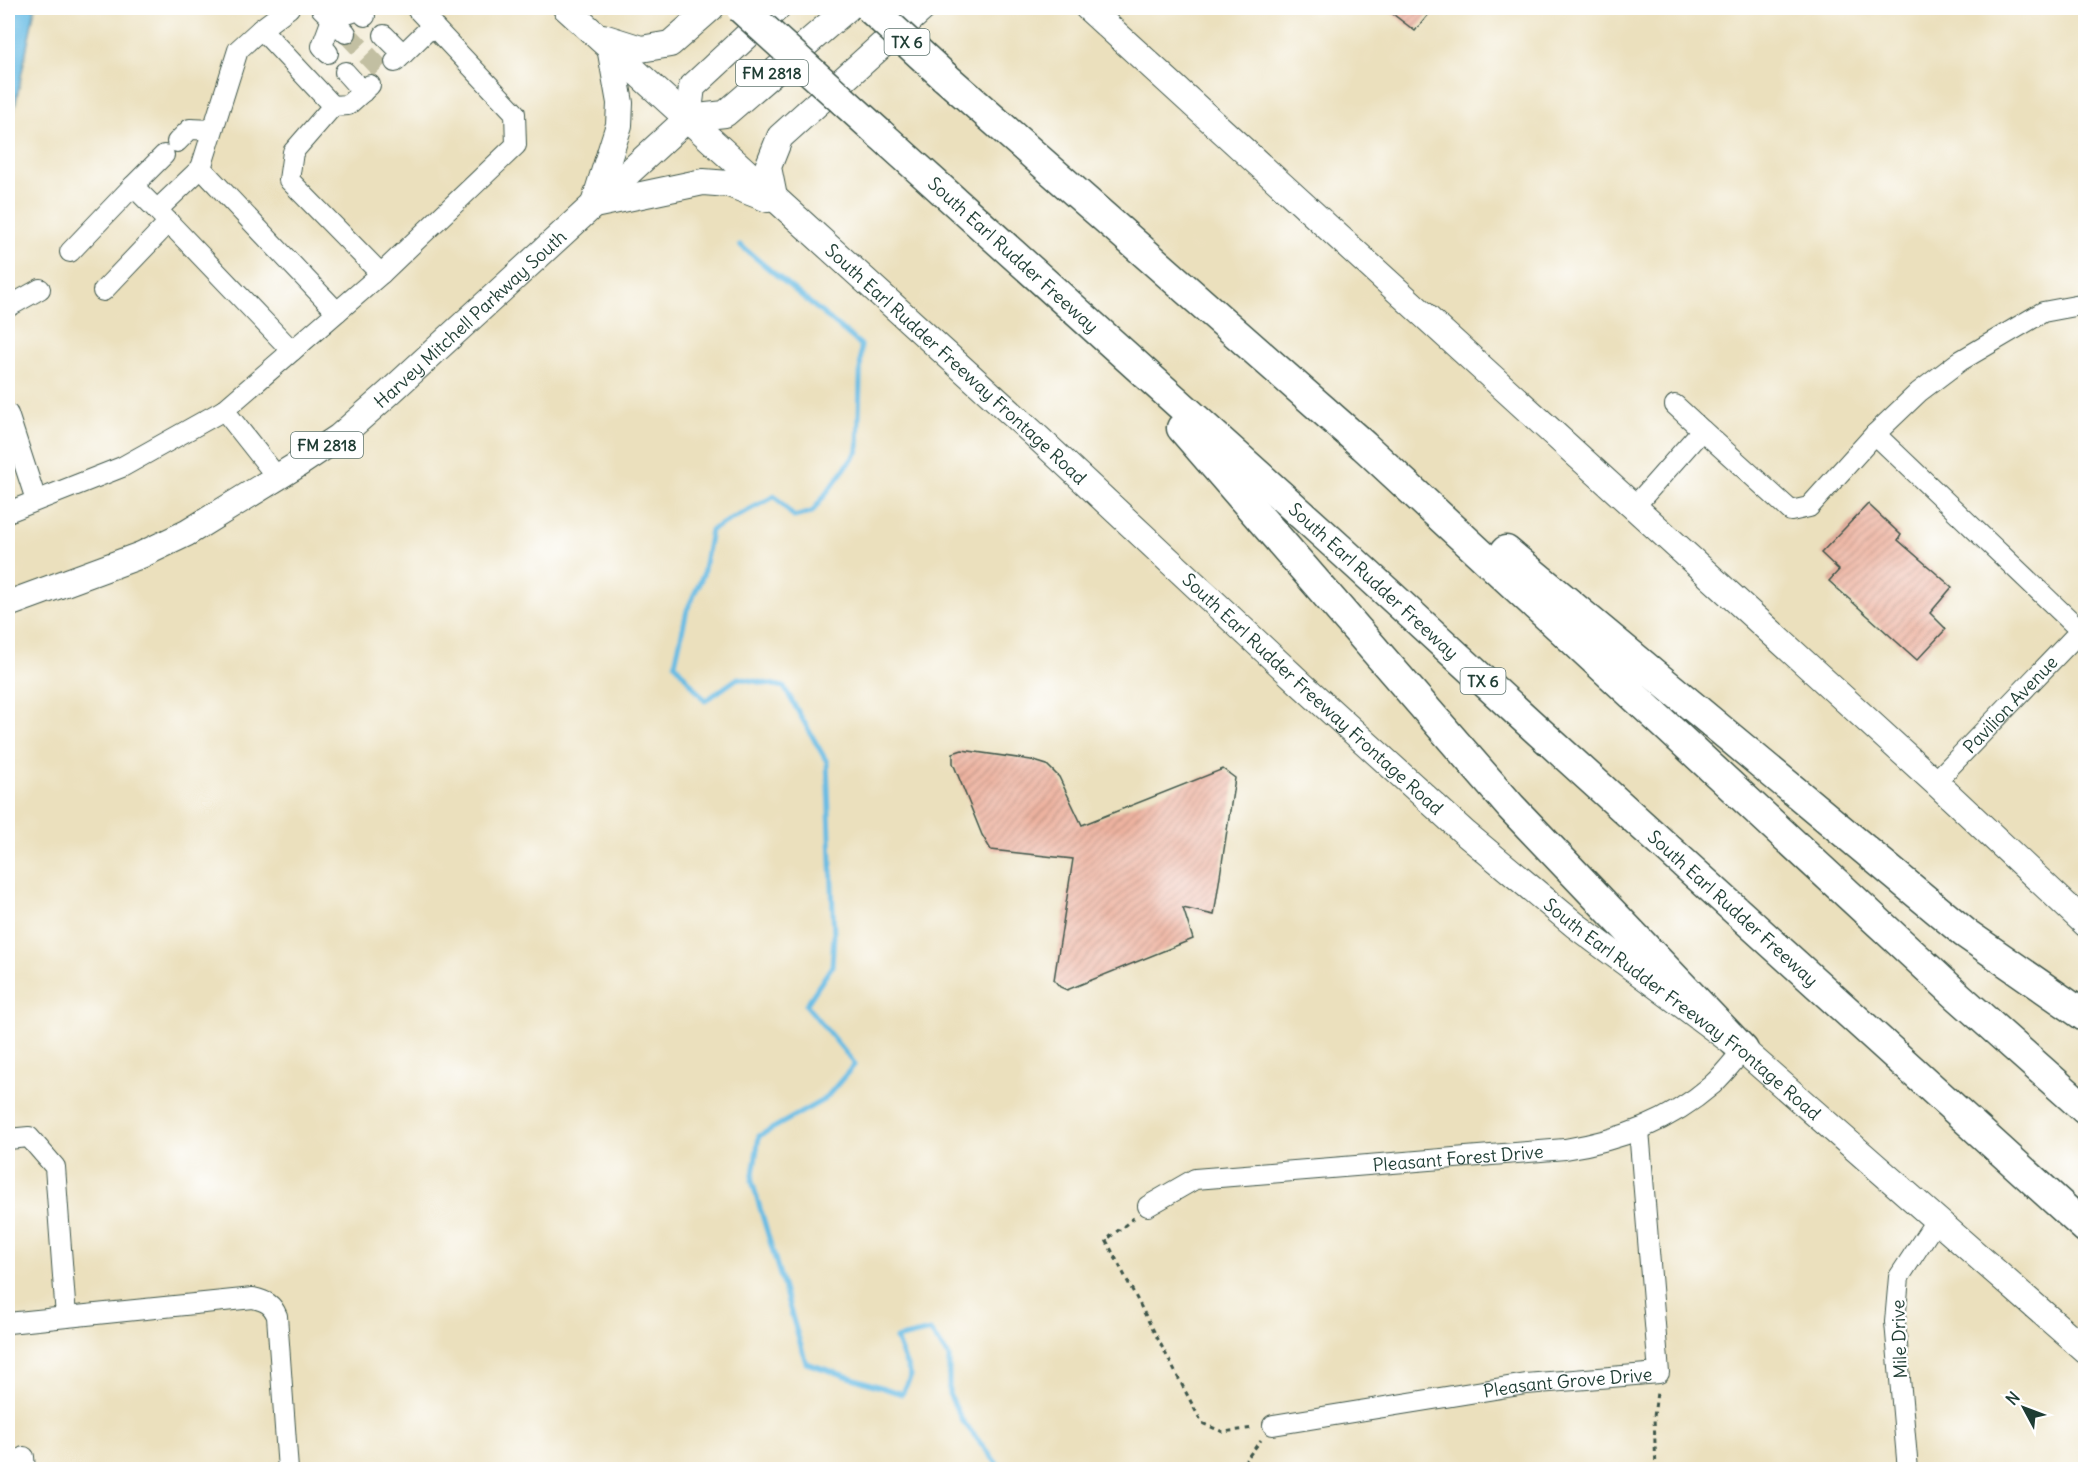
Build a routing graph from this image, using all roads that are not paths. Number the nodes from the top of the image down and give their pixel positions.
1 (289, 8) edge
2 (416, 8) edge
3 (566, 8) edge
4 (711, 8) edge
5 (741, 8) edge
6 (777, 8) edge
7 (848, 8) edge
8 (870, 8) edge
9 (923, 8) edge
10 (1088, 8) edge
11 (365, 16) dead end
12 (333, 20) edge
13 (433, 25) junction
14 (261, 28) junction
15 (384, 35) dead end
16 (604, 41) junction
17 (328, 53) dead end
18 (345, 72) dead end
19 (333, 106) junction
20 (688, 118) junction
21 (212, 130) junction
22 (201, 168) junction
23 (133, 186) junction
24 (778, 201) junction
25 (594, 205) junction
26 (163, 216) junction
27 (70, 252) dead end
28 (381, 274) junction
29 (40, 289) dead end
30 (103, 291) dead end
31 (2085, 304) edge
32 (8, 308) edge
33 (337, 312) junction
34 (1095, 328) junction
35 (292, 351) junction
36 (1675, 405) dead end
37 (224, 411) junction
38 (8, 414) edge
39 (1702, 430) junction
40 (1875, 434) junction
41 (1364, 446) junction
42 (277, 477) junction
43 (36, 500) junction
44 (1634, 507) junction
45 (8, 512) edge
46 (8, 604) edge
47 (2083, 628) edge
48 (1935, 782) junction
49 (2085, 924) edge
50 (2085, 1017) edge
51 (1743, 1050) junction
52 (2085, 1110) edge
53 (1639, 1130) junction
54 (8, 1139) edge
55 (1148, 1206) road end
56 (1937, 1219) junction
57 (2085, 1228) edge
58 (66, 1317) junction
59 (8, 1323) edge
60 (2085, 1352) edge
61 (1274, 1425) road end
62 (288, 1470) edge
63 (1908, 1470) edge

1 - 14 street
2 - 13 street
3 - 16 main road, South Earl Rudder Freeway Frontage Road
4 - 16 main road
5 - 34 highway, South Earl Rudder Freeway / TX 6, bridge
6 - 20 main road, FM 2818
7 - 20 main road, FM 2818
8 - 41 highway, TX 6, bridge
9 - 24 main road
10 - 44 main road
11 - 12 street
12 - 17 street
13 - 15 street
13 - 28 street
14 - 19 street
14 - 21 street
16 - 20 main road, South Earl Rudder Freeway Frontage Road
16 - 25 main road
18 - 19 street
19 - 28 street
20 - 24 main road, South Earl Rudder Freeway Frontage Road
20 - 25 main road, Harvey Mitchell Parkway South / FM 2818
21 - 22 street
21 - 23 street
22 - 26 street
22 - 33 street
23 - 26 street
23 - 27 street
24 - 25 main road
24 - 51 main road, South Earl Rudder Freeway Frontage Road
25 - 42 main road, Harvey Mitchell Parkway South / FM 2818
26 - 30 street
26 - 35 street
28 - 33 street
29 - 32 street
31 - 40 street
33 - 35 street
34 - 51 highway
34 - 57 highway, South Earl Rudder Freeway / TX 6
35 - 37 street
36 - 39 street
37 - 42 street
37 - 43 street
38 - 43 street
39 - 40 street
39 - 44 street
40 - 47 street
41 - 50 highway
41 - 52 highway, TX 6
42 - 46 main road, Harvey Mitchell Parkway South / FM 2818
43 - 45 street
44 - 48 main road
47 - 48 street, Pavilion Avenue
48 - 49 main road
51 - 53 street, Pleasant Forest Drive
51 - 56 main road, South Earl Rudder Freeway Frontage Road
53 - 55 street, Pleasant Forest Drive
53 - 61 street, Pleasant Grove Drive
54 - 58 street
56 - 60 main road, South Earl Rudder Freeway Frontage Road
56 - 63 street, Mile Drive
58 - 59 street
58 - 62 street

